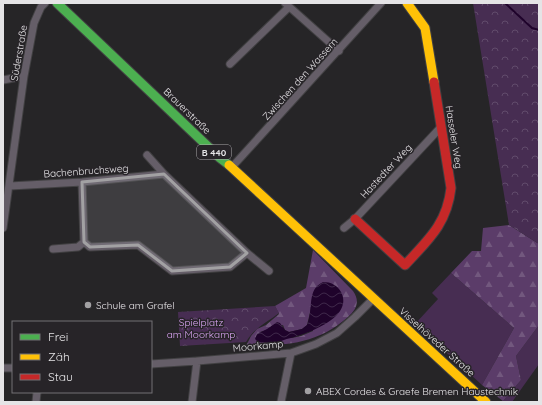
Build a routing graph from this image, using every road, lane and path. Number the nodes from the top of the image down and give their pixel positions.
1 (45, 3) edge
2 (57, 3) edge
3 (382, 3) edge
4 (408, 3) edge
5 (287, 5) edge
6 (339, 51) junction
7 (230, 64) dead end
8 (24, 76) junction
9 (3, 80) edge
10 (441, 127) junction
11 (148, 155) dead end
12 (232, 167) junction
13 (164, 174) junction
14 (82, 182) junction
15 (10, 186) junction
16 (355, 219) junction
17 (3, 228) edge
18 (344, 228) dead end
19 (84, 242) junction
20 (53, 249) dead end
21 (247, 253) junction
22 (269, 271) dead end
23 (373, 299) junction
24 (291, 353) junction
25 (197, 361) junction
26 (152, 364) edge
27 (192, 402) edge
28 (281, 402) edge
29 (486, 402) edge

1 - 8 street, Süderstraße
2 - 12 main road, Brauerstraße / B 440
3 - 6 street, Zwischen den Wassern
4 - 10 main road, Hasseler Weg
5 - 6 street
5 - 7 street
6 - 12 street, Zwischen den Wassern
8 - 9 street
8 - 15 street, Süderstraße
10 - 16 street, Hastedter Weg
10 - 16 main road, Hasseler Weg
11 - 13 street
12 - 23 main road, Brauerstraße / B 440
13 - 14 street, Bachenbruchsweg
13 - 21 street
14 - 15 street, Bachenbruchsweg
14 - 19 street
15 - 17 street, Süderstraße
16 - 18 street, Hastedter Weg
19 - 20 street
19 - 21 street
21 - 22 street
23 - 24 street, Moorkamp
23 - 29 main road, Visselhöveder Straße / B 440
24 - 25 street, Moorkamp
24 - 28 street
25 - 26 street, Moorkamp
25 - 27 street

